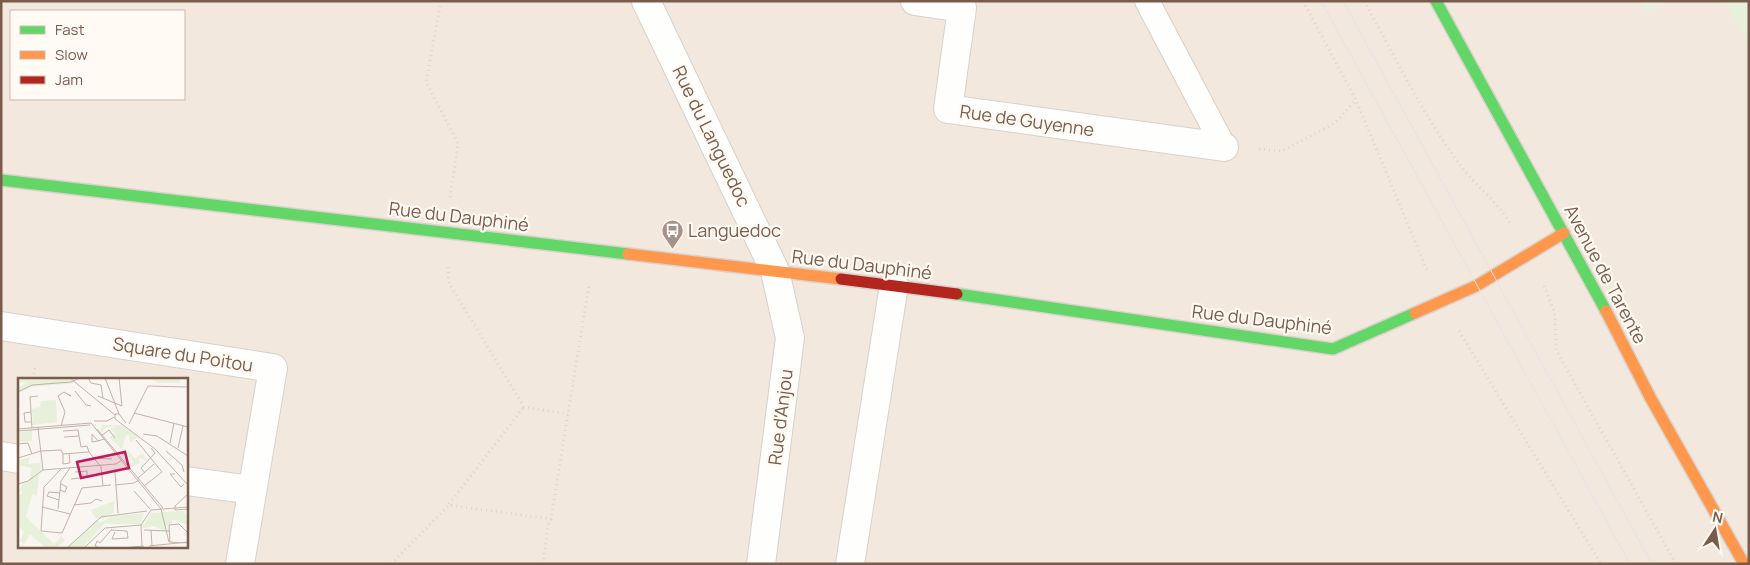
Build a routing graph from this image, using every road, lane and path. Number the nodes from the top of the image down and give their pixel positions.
1 (646, 1) edge
2 (915, 1) edge
3 (1147, 1) edge
4 (1364, 1) edge
5 (1436, 1) edge
6 (1356, 100) dead end
7 (1224, 146) junction
8 (1, 180) edge
9 (1506, 215) dead end
10 (1564, 233) junction
11 (596, 250) junction
12 (775, 271) junction
13 (894, 285) junction
14 (1546, 288) dead end
15 (1, 326) edge
16 (524, 407) dead end
17 (1, 456) edge
18 (18, 459) edge
19 (188, 481) edge
20 (252, 490) junction
21 (449, 504) junction
22 (549, 520) junction
23 (240, 564) edge
24 (391, 564) edge
25 (543, 564) edge
26 (761, 564) edge
27 (850, 564) edge
28 (1676, 564) edge
29 (1744, 564) edge

1 - 12 street, Rue du Languedoc
2 - 7 street, Rue de Guyenne
3 - 7 lane
4 - 9 path
5 - 10 street, Avenue de Tarente
6 - 7 path
8 - 11 street, Rue du Dauphiné
10 - 13 street, Rue du Dauphiné
10 - 29 street, Avenue de Tarente
11 - 12 street, Rue du Dauphiné
11 - 22 path
12 - 13 street, Rue du Dauphiné
12 - 26 street, Rue d'Anjou
13 - 27 street
14 - 28 path
15 - 20 street, Square du Poitou
16 - 21 path
17 - 18 street
19 - 20 street
20 - 23 street, Square du Poitou
21 - 22 path
21 - 24 path
22 - 25 path

